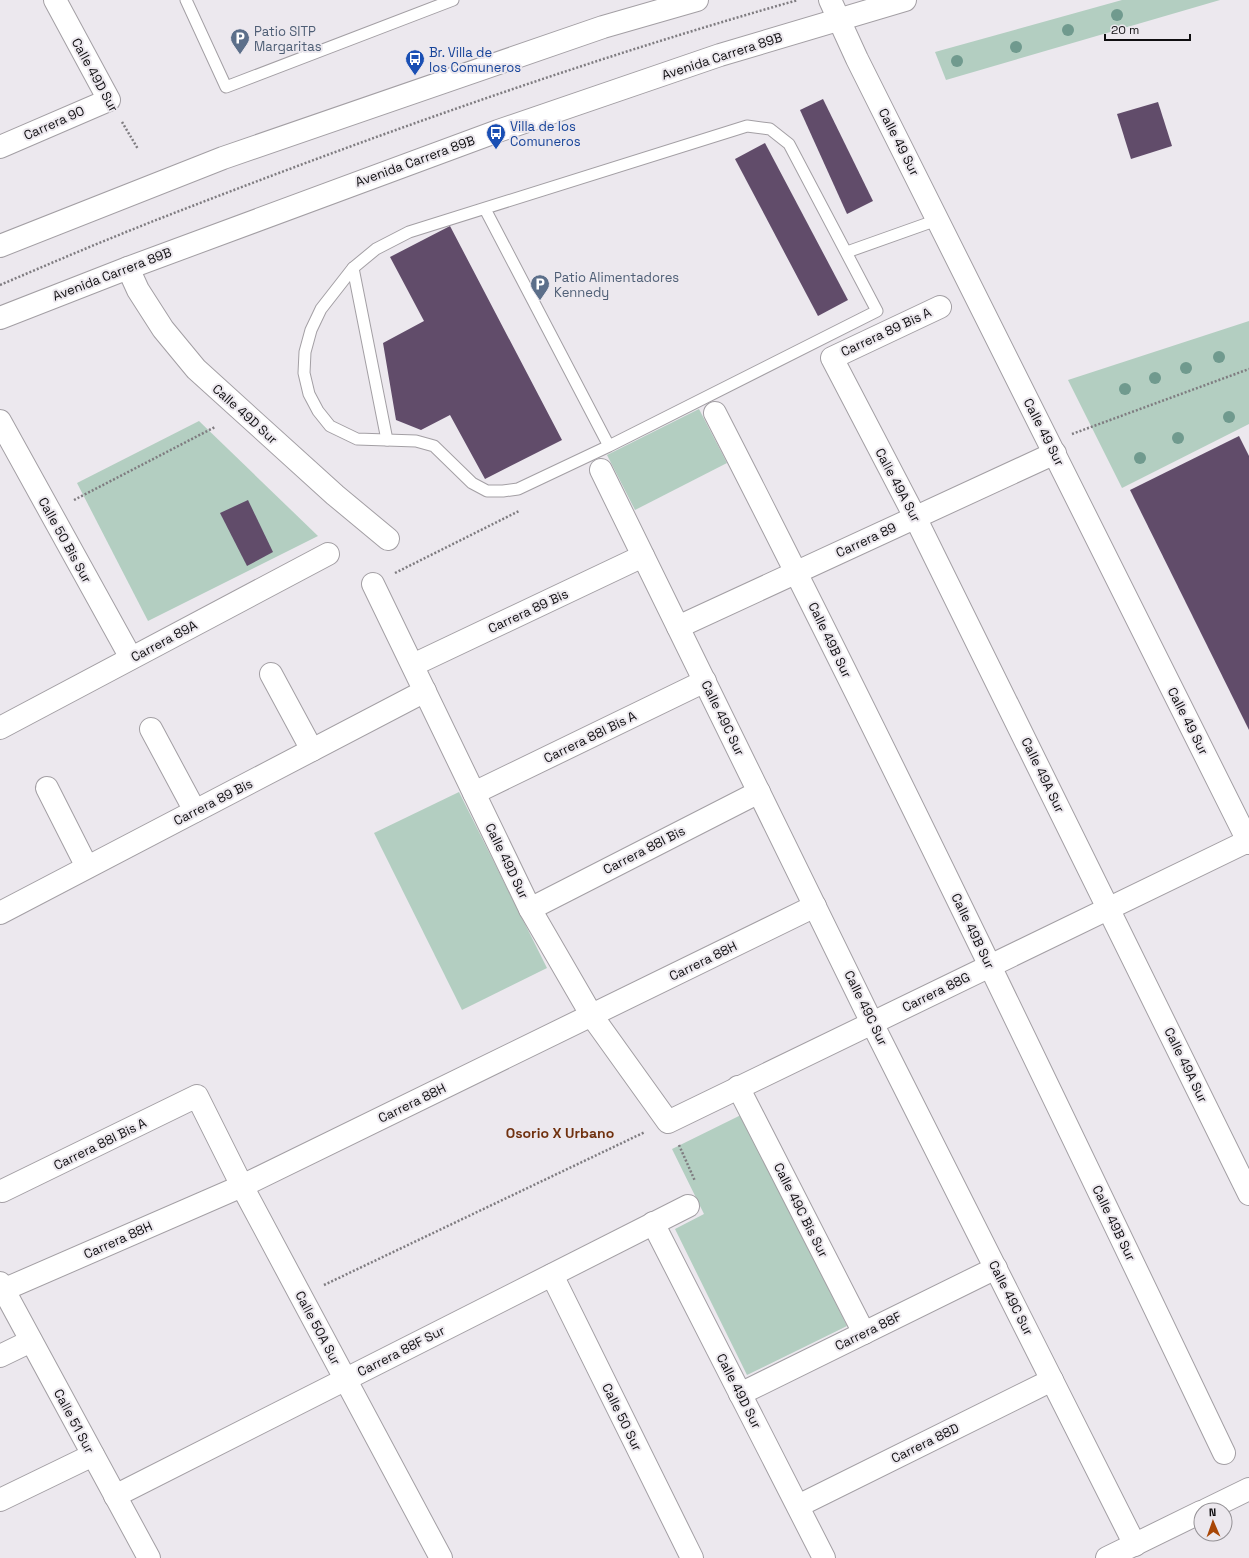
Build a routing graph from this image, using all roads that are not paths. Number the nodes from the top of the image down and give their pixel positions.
1 (55, 0) edge
2 (186, 0) edge
3 (453, 0) edge
4 (697, 0) edge
5 (819, 0) edge
6 (830, 0) edge
7 (905, 0) edge
8 (838, 20) junction
9 (108, 100) joint
10 (0, 147) edge
11 (484, 209) junction
12 (938, 220) junction
13 (0, 246) edge
14 (847, 252) junction
15 (128, 268) junction
16 (353, 268) junction
17 (940, 307) dead end
18 (0, 318) edge
19 (832, 358) joint
20 (715, 413) dead end
21 (0, 421) edge
22 (387, 440) junction
23 (609, 446) junction
24 (1052, 448) junction
25 (601, 470) dead end
26 (915, 517) junction
27 (388, 539) dead end
28 (328, 554) dead end
29 (643, 556) junction
30 (797, 572) junction
31 (373, 584) dead end
32 (678, 627) junction
33 (131, 658) junction
34 (413, 665) junction
35 (271, 674) dead end
36 (705, 682) junction
37 (425, 691) junction
38 (2, 723) edge
39 (151, 729) dead end
40 (312, 750) junction
41 (47, 788) dead end
42 (759, 792) junction
43 (474, 793) junction
44 (195, 811) junction
45 (1249, 842) edge
46 (87, 867) junction
47 (815, 906) junction
48 (1110, 908) junction
49 (530, 909) junction
50 (0, 913) edge
51 (991, 966) junction
52 (592, 1016) junction
53 (872, 1023) junction
54 (738, 1087) junction
55 (197, 1096) joint
56 (668, 1122) joint
57 (242, 1186) junction
58 (2, 1191) dead end
59 (1249, 1194) edge
60 (688, 1206) road end
61 (653, 1223) junction
62 (996, 1268) junction
63 (552, 1275) junction
64 (2, 1287) edge
65 (864, 1333) junction
66 (31, 1341) junction
67 (0, 1356) edge
68 (345, 1380) junction
69 (1052, 1380) junction
70 (740, 1394) junction
71 (1224, 1452) dead end
72 (93, 1456) junction
73 (1249, 1489) edge
74 (115, 1496) junction
75 (0, 1500) edge
76 (1222, 1502) edge
77 (798, 1506) junction
78 (1193, 1516) edge
79 (1119, 1553) edge
80 (148, 1558) edge
81 (441, 1558) edge
82 (692, 1558) edge
83 (824, 1558) edge

1 - 9 street, Calle 49D Sur
2 - 3 lane
4 - 13 street
5 - 8 street, Calle 49 Sur
6 - 8 street, Calle 49 Sur
7 - 8 street, Avenida Carrera 89B
8 - 12 street, Calle 49 Sur
8 - 15 street, Avenida Carrera 89B
9 - 10 street, Carrera 90
11 - 14 lane
11 - 16 lane
11 - 23 lane
12 - 14 lane
12 - 24 street, Calle 49 Sur
14 - 23 lane
15 - 18 street, Avenida Carrera 89B
15 - 27 street, Calle 49D Sur
16 - 22 lane
16 - 22 lane
17 - 19 street, Carrera 89 Bis A
19 - 26 street, Calle 49A Sur
20 - 30 street, Calle 49B Sur
21 - 33 street, Calle 50 Bis Sur
22 - 23 lane
24 - 26 street, Carrera 89
24 - 45 street, Calle 49 Sur
25 - 29 street, Calle 49C Sur
26 - 30 street, Carrera 89
26 - 48 street, Calle 49A Sur
28 - 33 street, Carrera 89A
29 - 32 street, Calle 49C Sur
29 - 34 street, Carrera 89 Bis
30 - 32 street, Carrera 89
30 - 51 street, Calle 49B Sur
31 - 34 street, Calle 49D Sur
32 - 36 street, Calle 49C Sur
33 - 38 street, Carrera 89A
34 - 37 street, Calle 49D Sur
35 - 40 street
36 - 42 street, Calle 49C Sur
36 - 43 street, Carrera 88I Bis A
37 - 40 street, Carrera 89 Bis
37 - 43 street, Calle 49D Sur
39 - 44 street
40 - 44 street, Carrera 89 Bis
41 - 46 street
42 - 47 street, Calle 49C Sur
42 - 49 street, Carrera 88I Bis
43 - 49 street, Calle 49D Sur
44 - 46 street, Carrera 89 Bis
45 - 48 street, Carrera 88G
46 - 50 street, Carrera 89 Bis
47 - 52 street, Carrera 88H
47 - 53 street, Calle 49C Sur
48 - 51 street, Carrera 88G
48 - 59 street, Calle 49A Sur
49 - 52 street, Calle 49D Sur
51 - 53 street, Carrera 88G
51 - 71 street, Calle 49B Sur
52 - 56 street, Calle 49D Sur
52 - 57 street, Carrera 88H
53 - 54 street, Carrera 88G
53 - 62 street, Calle 49C Sur
54 - 56 street, Carrera 88G
54 - 65 street, Calle 49C Bis Sur
55 - 57 street, Calle 50A Sur
55 - 58 street, Carrera 88I Bis A
57 - 64 street, Carrera 88H
57 - 68 street, Calle 50A Sur
60 - 61 street, Carrera 88F Sur
61 - 63 street, Carrera 88F Sur
61 - 70 street, Calle 49D Sur
62 - 65 street, Carrera 88F
62 - 69 street, Calle 49C Sur
63 - 68 street, Carrera 88F Sur
63 - 82 street, Calle 50 Sur
64 - 66 street, Calle 51 Sur
65 - 70 street, Carrera 88F
66 - 67 street
66 - 72 street, Calle 51 Sur
68 - 74 street, Carrera 88F Sur
68 - 81 street, Calle 50A Sur
69 - 77 street, Carrera 88D
69 - 79 street, Calle 49C Sur
70 - 77 street, Calle 49D Sur
72 - 74 street, Calle 51 Sur
72 - 75 street
73 - 76 street
74 - 80 street, Calle 51 Sur
77 - 83 street, Calle 49D Sur
78 - 79 street

